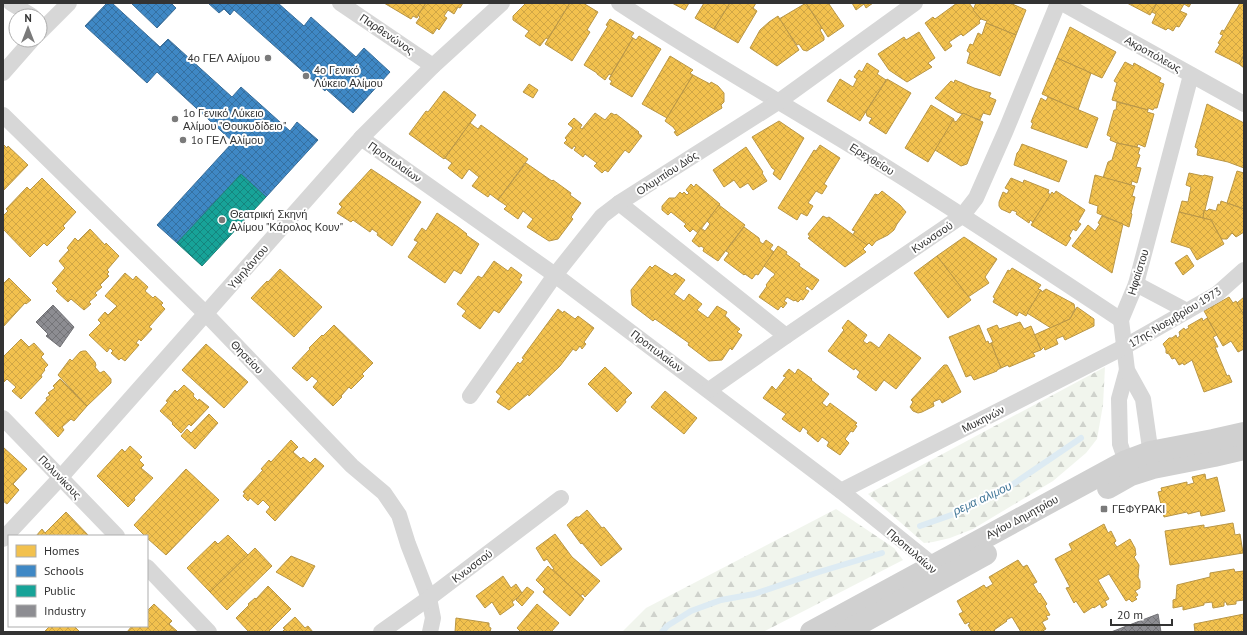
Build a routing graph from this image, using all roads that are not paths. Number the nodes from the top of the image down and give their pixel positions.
1 (69, 3) edge
2 (340, 3) edge
3 (502, 3) edge
4 (619, 3) edge
5 (915, 3) edge
6 (1058, 3) edge
7 (1062, 3) edge
8 (48, 21) edge
9 (25, 48) edge
10 (433, 66) junction
11 (3, 73) edge
12 (1191, 75) junction
13 (778, 102) junction
14 (1244, 104) edge
15 (3, 115) edge
16 (361, 138) junction
17 (619, 203) junction
18 (962, 216) junction
19 (1244, 270) edge
20 (555, 275) junction
21 (1136, 284) junction
22 (1187, 311) junction
23 (206, 314) junction
24 (1121, 320) junction
25 (786, 336) junction
26 (1124, 347) junction
27 (1127, 370) junction
28 (709, 390) junction
29 (470, 396) dead end
30 (3, 418) edge
31 (1244, 433) edge
32 (1244, 449) edge
33 (1151, 460) junction
34 (1129, 468) junction
35 (61, 477) junction
36 (848, 496) junction
37 (561, 498) dead end
38 (116, 535) edge
39 (3, 539) edge
40 (148, 568) edge
41 (937, 572) junction
42 (429, 598) junction
43 (208, 632) edge
44 (381, 632) edge
45 (430, 632) edge
46 (810, 632) edge
47 (845, 632) edge

1 - 8 street
2 - 10 street, Παρθενώνος
3 - 10 street, Υψηλάντου
4 - 13 street, Ερεχθείου
5 - 13 street, Ολυμπίου Διός
6 - 18 street, Κνωσσού
7 - 12 street, Ακροπόλεως
9 - 11 street
10 - 16 street, Υψηλάντου
12 - 14 street, Ακροπόλεως
12 - 21 street, Ηφαίστου
13 - 17 street, Ολυμπίου Διός
13 - 18 street, Ερεχθείου
15 - 23 street, Θησείου
16 - 20 street, Προπυλαίων
16 - 23 street, Υψηλάντου
17 - 20 street, Ολυμπίου Διός
17 - 25 street
18 - 24 street, Ερεχθείου
18 - 25 street, Κνωσσού
19 - 22 street, 17ης Νοεμβρίου 1973
20 - 28 street, Προπυλαίων
20 - 29 street, Ολυμπίου Διός
21 - 22 street
21 - 24 street, Ηφαίστου
22 - 26 street, 17ης Νοεμβρίου 1973
23 - 35 street, Υψηλάντου
23 - 42 street, Θησείου
24 - 26 street, Ηφαίστου
25 - 28 street, Κνωσσού
26 - 27 street, Ηφαίστου
26 - 36 street, Μυκηνών
27 - 33 street, Ηφαίστου
27 - 34 street
28 - 36 street, Προπυλαίων
30 - 35 street, Πολυνίκους
31 - 33 street, Αγίου Δημητρίου
32 - 33 street, Αγίου Δημητρίου
33 - 34 street, Αγίου Δημητρίου
34 - 41 street, Αγίου Δημητρίου
35 - 38 street, Πολυνίκους
35 - 39 street, Υψηλάντου
36 - 41 street, Προπυλαίων
37 - 42 street, Κνωσσού
40 - 43 street
41 - 46 street, Αγίου Δημητρίου
41 - 47 street, Αγίου Δημητρίου
42 - 44 street, Κνωσσού
42 - 45 street, Θησείου

